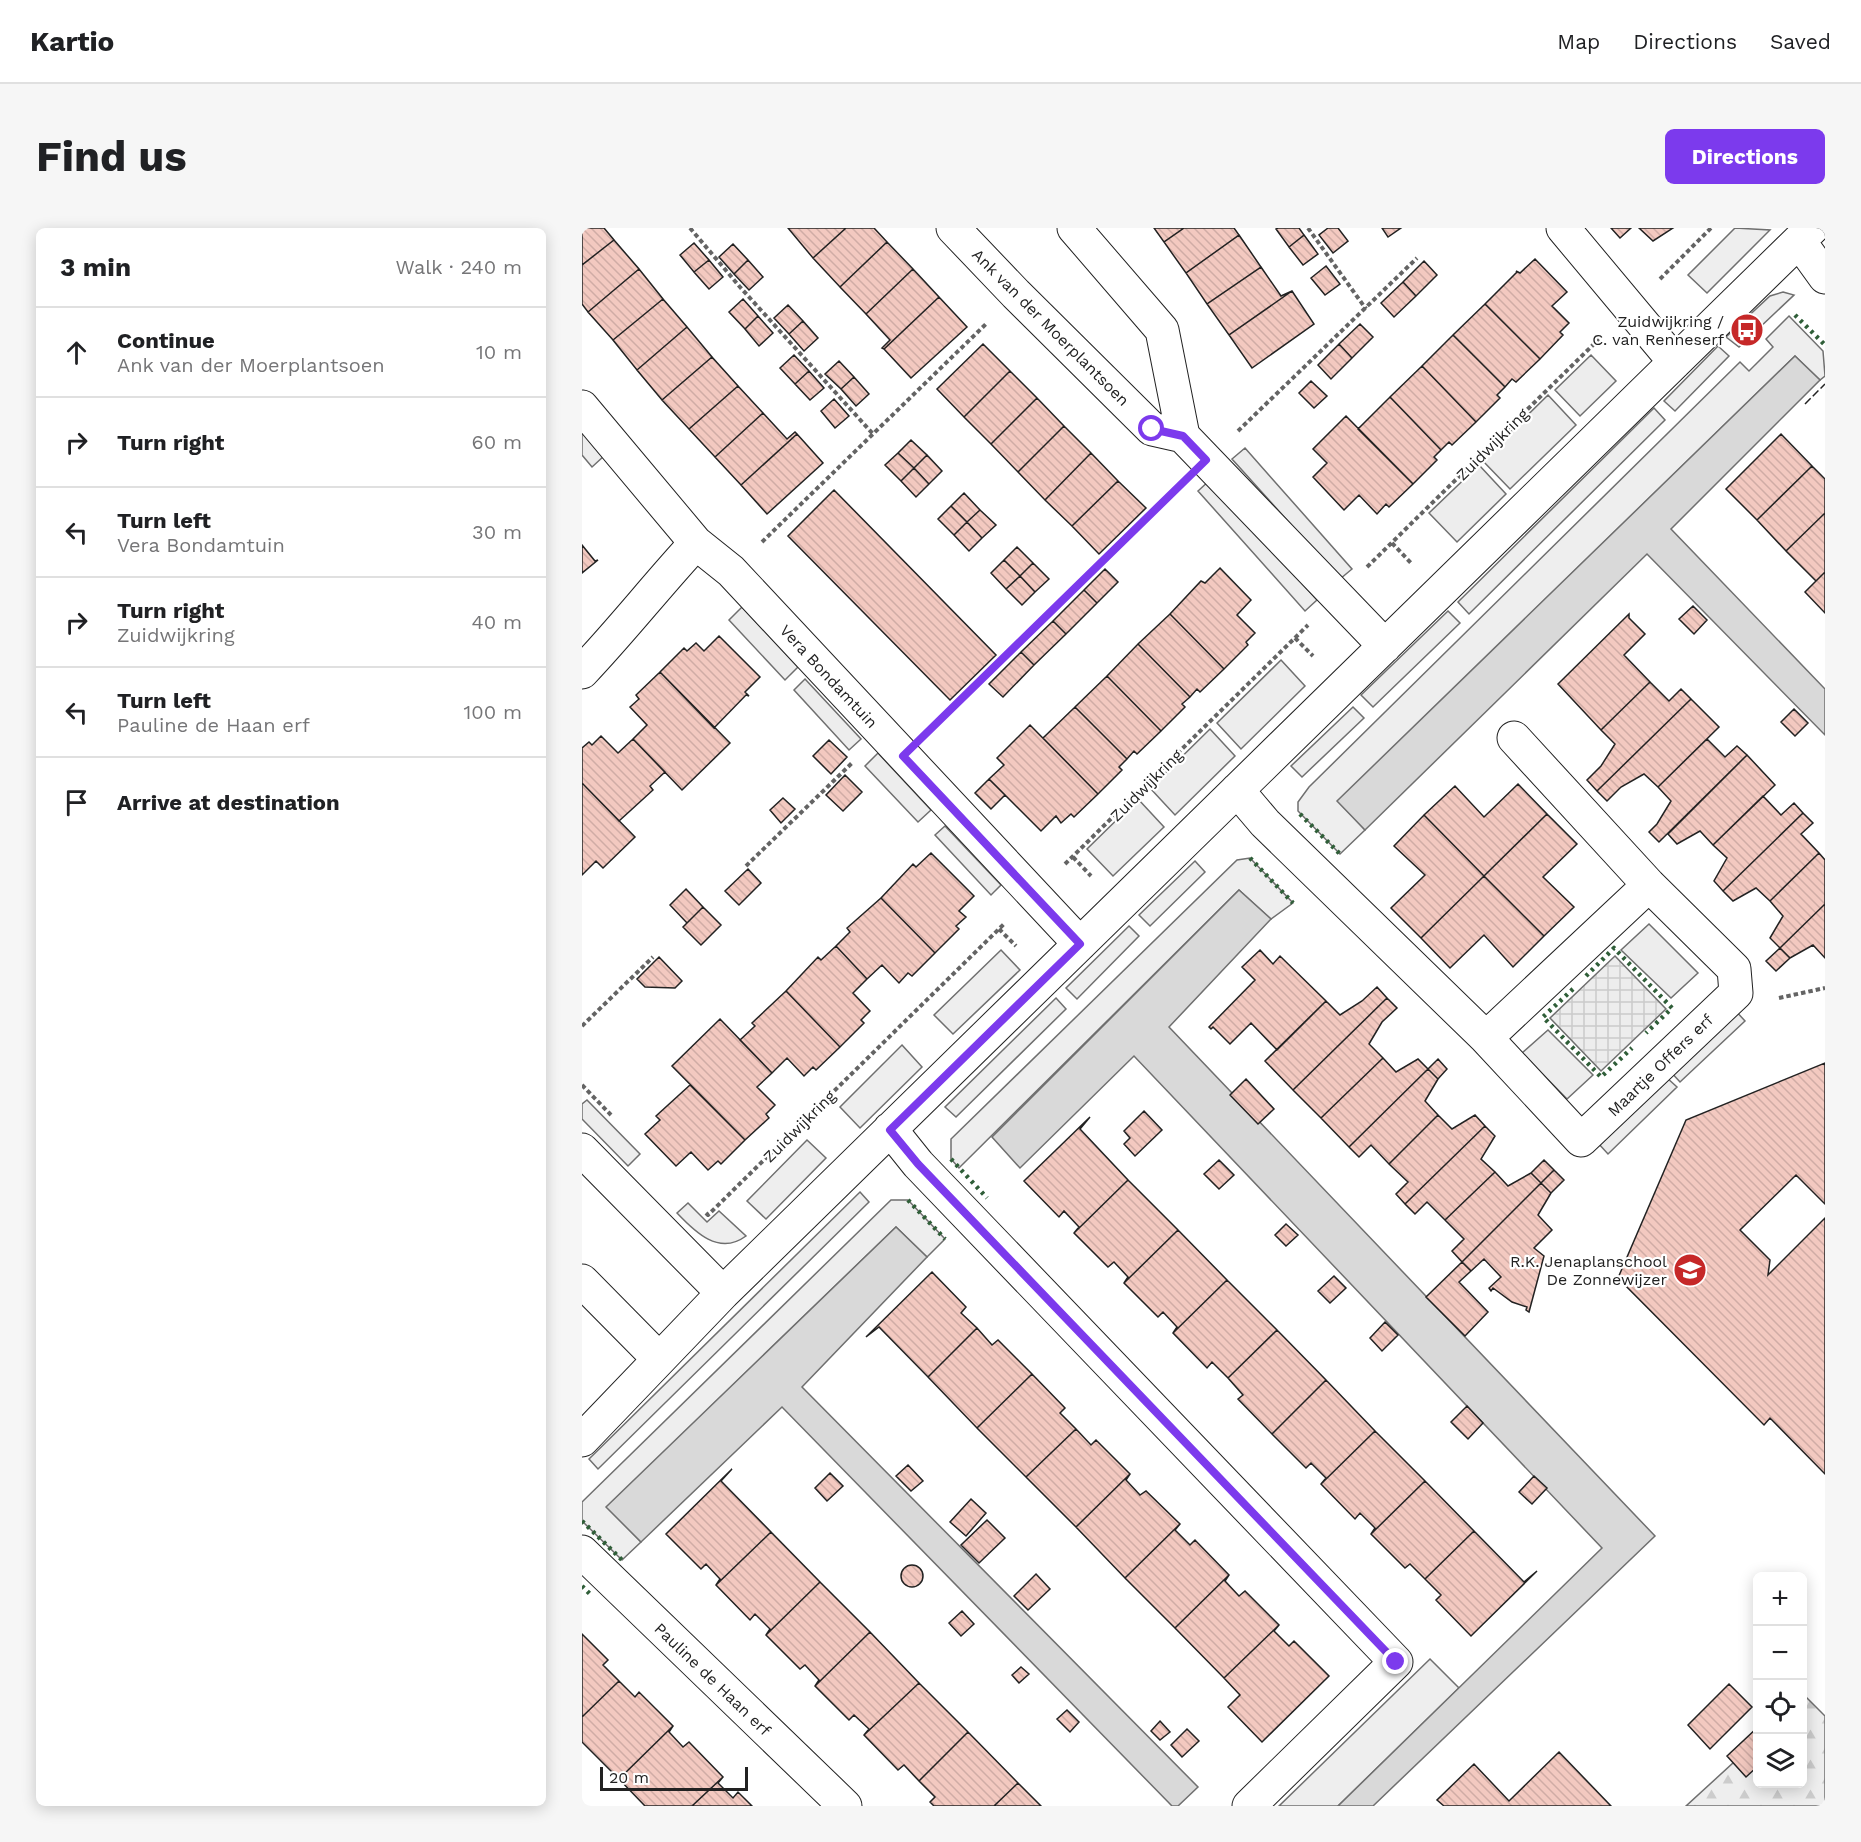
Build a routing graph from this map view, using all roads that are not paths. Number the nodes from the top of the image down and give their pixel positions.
1 (953, 228) edge
2 (1074, 228) edge
3 (1563, 228) edge
4 (1805, 234) edge
5 (1825, 277) edge
6 (1676, 362) junction
7 (582, 406) edge
8 (1183, 436) junction
9 (696, 543) junction
10 (1385, 646) junction
11 (582, 672) edge
12 (1514, 738) dead end
13 (1237, 790) junction
14 (1649, 885) junction
15 (1080, 944) junction
16 (1486, 1038) junction
17 (890, 1130) junction
18 (582, 1150) edge
19 (582, 1281) edge
20 (723, 1293) junction
21 (659, 1359) junction
22 (582, 1440) edge
23 (582, 1552) edge
24 (845, 1806) edge
25 (1249, 1806) edge

1 - 8 street, Ank van der Moerplantsoen
2 - 8 street
3 - 6 street
4 - 5 street
4 - 6 street
6 - 10 street
7 - 9 street, Vera Bondamtuin
8 - 10 street
9 - 11 street
9 - 15 street, Vera Bondamtuin
10 - 13 street
12 - 14 street, Maartje Offers erf
13 - 15 street
13 - 16 street, Maartje Offers erf
14 - 16 street
14 - 16 street, Maartje Offers erf
15 - 17 street
17 - 20 street
17 - 25 street
18 - 20 street
19 - 21 street
20 - 21 street
21 - 22 street
23 - 24 street, Pauline de Haan erf

